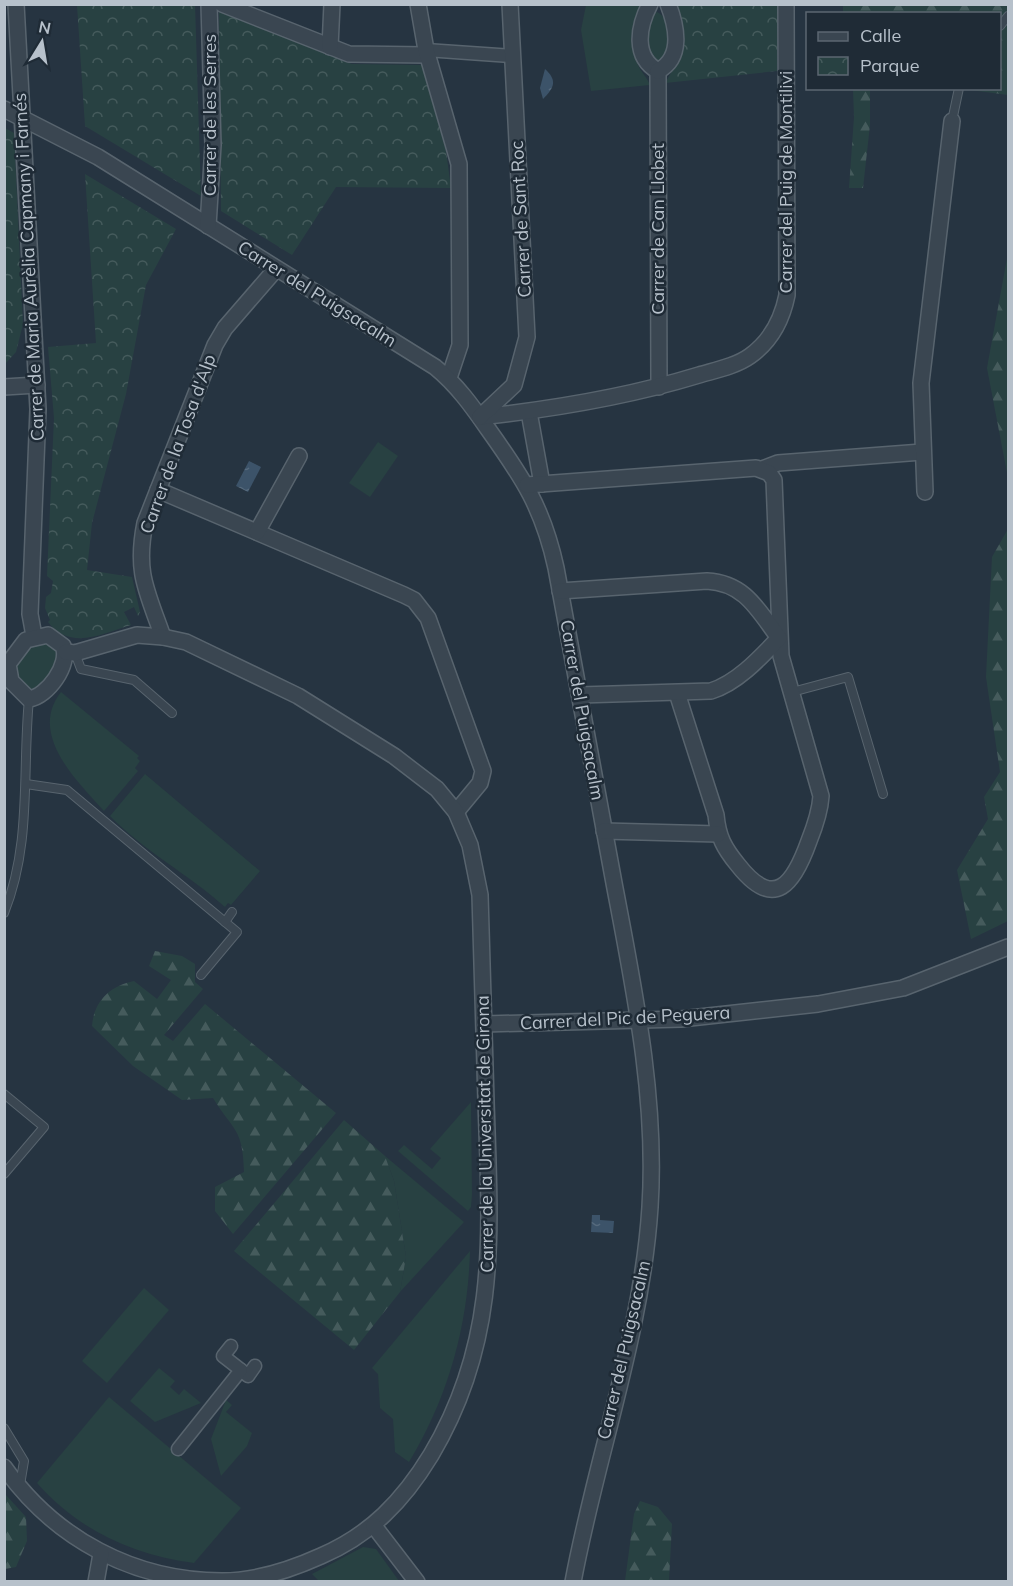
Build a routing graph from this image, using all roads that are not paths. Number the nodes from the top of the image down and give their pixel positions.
1 (16, 4) edge
2 (209, 4) edge
3 (222, 4) edge
4 (332, 4) edge
5 (418, 4) edge
6 (510, 4) edge
7 (650, 4) edge
8 (668, 4) edge
9 (786, 4) edge
10 (330, 47) junction
11 (427, 52) junction
12 (512, 56) junction
13 (658, 71) junction
14 (959, 90) edge
15 (4, 109) edge
16 (24, 119) junction
17 (952, 121) joint
18 (208, 226) junction
19 (276, 268) junction
20 (449, 378) junction
21 (38, 385) junction
22 (4, 387) edge
23 (659, 387) junction
24 (530, 412) junction
25 (480, 417) junction
26 (922, 452) junction
27 (298, 456) dead end
28 (762, 469) junction
29 (535, 485) junction
30 (158, 490) junction
31 (925, 492) dead end
32 (256, 532) junction
33 (560, 591) junction
34 (34, 636) junction
35 (163, 637) junction
36 (779, 638) junction
37 (70, 652) junction
38 (6, 663) edge
39 (792, 692) junction
40 (677, 693) junction
41 (579, 695) junction
42 (29, 699) junction
43 (172, 713) dead end
44 (26, 784) junction
45 (883, 794) dead end
46 (456, 812) junction
47 (604, 831) junction
48 (718, 834) junction
49 (232, 912) dead end
50 (4, 913) edge
51 (225, 922) junction
52 (1008, 947) edge
53 (201, 975) dead end
54 (637, 1019) junction
55 (484, 1023) junction
56 (4, 1094) edge
57 (4, 1174) edge
58 (231, 1346) dead end
59 (255, 1366) dead end
60 (241, 1370) junction
61 (4, 1428) edge
62 (178, 1449) dead end
63 (4, 1467) edge
64 (20, 1487) junction
65 (374, 1526) junction
66 (101, 1554) junction
67 (96, 1581) edge
68 (417, 1581) edge
69 (573, 1581) edge

1 - 16 street, Carrer de Maria Aurèlia Capmany i Farnés
2 - 18 street, Carrer de les Serres
3 - 10 street
4 - 10 street
5 - 11 street
6 - 12 street, Carrer de Sant Roc
7 - 13 street
8 - 13 street
9 - 23 street, Carrer del Puig de Montilivi
10 - 11 street
11 - 12 street
11 - 20 street
12 - 25 street, Carrer de Sant Roc
13 - 23 street, Carrer de Can Llobet
14 - 17 lane
15 - 16 street, Carrer del Puigsacalm
16 - 18 street, Carrer del Puigsacalm
16 - 21 street, Carrer de Maria Aurèlia Capmany i Farnés
17 - 26 street
18 - 19 street, Carrer del Puigsacalm
19 - 20 street, Carrer del Puigsacalm
19 - 30 street, Carrer de la Tosa d'Alp
20 - 25 street, Carrer del Puigsacalm
21 - 22 street
21 - 34 street, Carrer de Maria Aurèlia Capmany i Farnés
23 - 24 street, Carrer del Puig de Montilivi
24 - 25 street, Carrer del Puig de Montilivi
24 - 29 street
25 - 29 street, Carrer del Puigsacalm
26 - 28 street
26 - 31 street
27 - 32 street
28 - 29 street
28 - 36 street
29 - 33 street, Carrer del Puigsacalm
30 - 32 street
30 - 35 street, Carrer de la Tosa d'Alp
32 - 46 street
33 - 36 street
33 - 41 street, Carrer del Puigsacalm
34 - 37 street
34 - 38 street
35 - 37 street, Carrer de la Universitat de Girona
35 - 46 street, Carrer de la Universitat de Girona
36 - 39 street
36 - 40 street
37 - 42 street
37 - 43 lane
38 - 42 street
39 - 45 lane
39 - 48 street
40 - 41 street
40 - 48 street
41 - 47 street, Carrer del Puigsacalm
42 - 44 lane
44 - 50 lane
44 - 51 lane
46 - 55 street, Carrer de la Universitat de Girona
47 - 48 street
47 - 54 street, Carrer del Puigsacalm
49 - 51 lane
51 - 53 lane
52 - 54 street, Carrer del Pic de Peguera
54 - 55 street, Carrer del Pic de Peguera
54 - 69 street, Carrer del Puigsacalm
55 - 65 street, Carrer de la Universitat de Girona
56 - 57 lane
58 - 60 street
59 - 60 street
60 - 62 street
61 - 64 lane
63 - 64 street, Carrer de la Universitat de Girona
64 - 66 street, Carrer de la Universitat de Girona
65 - 66 street, Carrer de la Universitat de Girona
65 - 68 street
66 - 67 street

